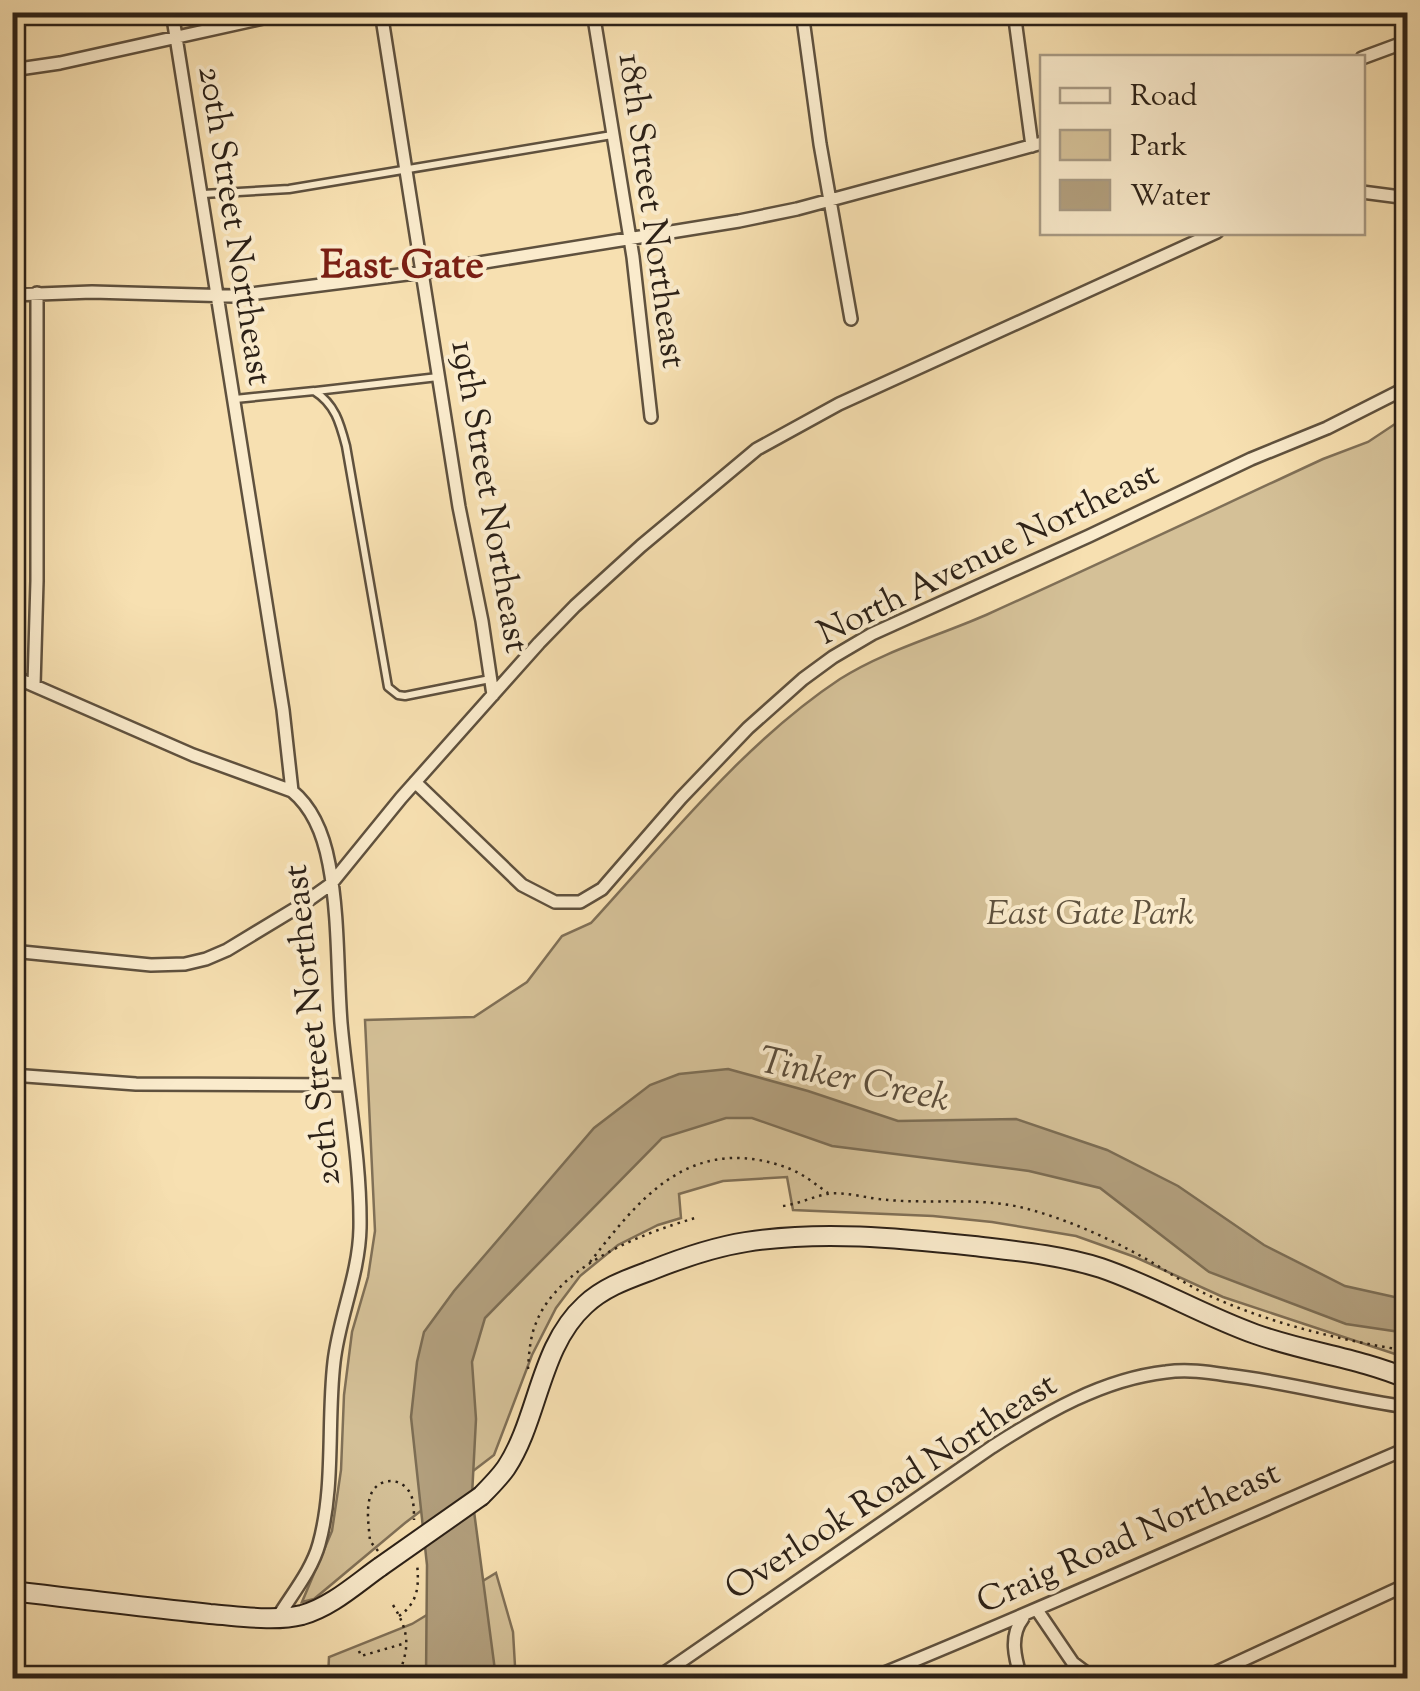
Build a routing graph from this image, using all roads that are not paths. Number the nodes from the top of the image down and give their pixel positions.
1 (172, 12) edge
2 (290, 12) edge
3 (382, 12) edge
4 (593, 12) edge
5 (802, 12) edge
6 (1014, 12) edge
7 (176, 38) junction
8 (1408, 42) edge
9 (1365, 57) edge
10 (12, 70) edge
11 (612, 135) junction
12 (1037, 144) edge
13 (407, 168) junction
14 (1365, 192) edge
15 (201, 194) junction
16 (1408, 198) edge
17 (830, 199) junction
18 (1210, 235) edge
19 (629, 237) junction
20 (423, 272) junction
21 (37, 294) junction
22 (12, 295) edge
23 (217, 295) junction
24 (851, 320) dead end
25 (439, 377) junction
26 (1408, 388) edge
27 (314, 391) junction
28 (233, 400) junction
29 (651, 418) dead end
30 (12, 676) edge
31 (491, 679) junction
32 (34, 685) junction
33 (493, 695) junction
34 (415, 782) junction
35 (292, 792) junction
36 (332, 884) junction
37 (12, 951) edge
38 (12, 1075) edge
39 (348, 1085) junction
40 (1408, 1379) edge
41 (1408, 1407) edge
42 (1408, 1448) edge
43 (1408, 1584) edge
44 (12, 1590) edge
45 (1031, 1613) junction
46 (278, 1617) junction
47 (657, 1678) edge
48 (872, 1678) edge
49 (1021, 1678) edge
50 (1092, 1678) edge
51 (1204, 1678) edge

1 - 7 street, 20th Street Northeast
2 - 7 street
3 - 13 street, 19th Street Northeast
4 - 11 street, 18th Street Northeast
5 - 17 street
6 - 12 street
7 - 10 street
7 - 15 street, 20th Street Northeast
8 - 9 street
11 - 13 lane
11 - 19 street, 18th Street Northeast
12 - 17 street
13 - 15 lane
13 - 20 street, 19th Street Northeast
14 - 16 street
15 - 23 street, 20th Street Northeast
17 - 19 street
17 - 24 street
18 - 33 street
19 - 20 street
19 - 29 street, 18th Street Northeast
20 - 23 street
20 - 25 street, 19th Street Northeast
21 - 22 street
21 - 23 street
21 - 32 street
23 - 28 street, 20th Street Northeast
25 - 27 lane
25 - 31 street, 19th Street Northeast
26 - 34 street, North Avenue Northeast
27 - 28 lane
27 - 31 lane
28 - 35 street, 20th Street Northeast
30 - 32 street
31 - 33 street, 19th Street Northeast
32 - 35 street
33 - 34 street
34 - 36 street
35 - 36 street, 20th Street Northeast
36 - 37 street
36 - 39 street, 20th Street Northeast
38 - 39 street
39 - 46 street, 20th Street Northeast
40 - 46 street, bridge
41 - 47 street, Overlook Road Northeast
42 - 45 street, Craig Road Northeast
43 - 51 street
44 - 46 street
45 - 48 street, Craig Road Northeast
45 - 49 street
45 - 50 street

